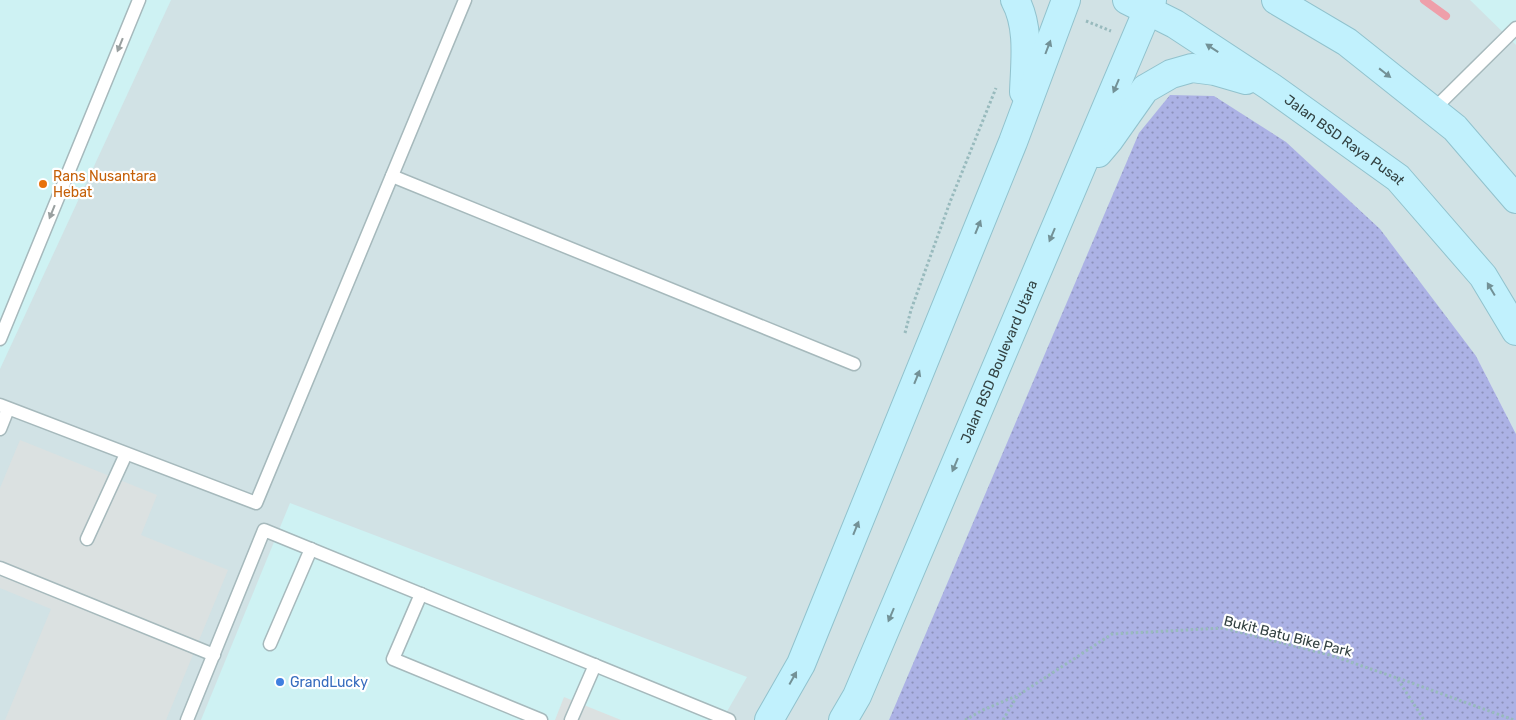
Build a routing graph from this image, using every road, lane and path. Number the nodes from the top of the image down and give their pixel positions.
1 (139, 0) edge
2 (465, 0) edge
3 (1015, 0) edge
4 (1276, 0) edge
5 (1300, 0) edge
6 (1143, 3) edge
7 (1064, 6) edge
8 (1516, 28) edge
9 (1135, 41) junction
10 (1347, 42) junction
11 (999, 81) dead end
12 (1271, 87) junction
13 (1433, 110) junction
14 (1023, 114) junction
15 (392, 176) junction
16 (1075, 181) junction
17 (1516, 199) edge
18 (1516, 331) edge
19 (904, 337) dead end
20 (0, 339) edge
21 (854, 364) dead end
22 (4, 407) edge
23 (0, 429) edge
24 (126, 454) junction
25 (87, 539) dead end
26 (311, 549) junction
27 (0, 568) edge
28 (420, 594) junction
29 (270, 644) dead end
30 (214, 654) junction
31 (595, 665) junction
32 (1398, 678) junction
33 (1016, 696) junction
34 (187, 720) edge
35 (541, 720) edge
36 (571, 720) edge
37 (729, 720) edge
38 (769, 720) edge
39 (842, 720) edge
40 (965, 720) edge
41 (1003, 720) edge
42 (1424, 720) edge
43 (1514, 720) edge

1 -> 20 lane
2 - 15 lane
3 - 14 main road
4 - 10 main road
5 - 10 main road
6 - 9 main road, Jalan BSD Boulevard Utara
12 -> 6 main road, Jalan BSD Raya Pusat
7 - 9 path
14 -> 7 main road
8 - 13 lane
9 -> 16 main road, Jalan BSD Boulevard Utara
10 -> 13 main road
11 - 19 path
12 - 16 main road
18 -> 12 main road, Jalan BSD Raya Pusat
13 - 17 main road
38 -> 14 main road
15 - 21 lane
15 - 24 lane
16 -> 39 main road, Jalan BSD Boulevard Utara
22 - 23 lane
22 - 24 lane
24 - 25 lane
26 - 28 lane
26 - 29 lane
26 - 30 lane
27 - 30 lane
28 - 31 lane
28 - 35 lane
30 - 34 lane
31 - 36 lane
31 - 37 lane
32 - 33 path, Bukit Batu Bike Park
32 - 42 path
32 - 43 path, Bukit Batu Bike Park
33 - 40 path
33 - 41 path, Bukit Batu Bike Park

